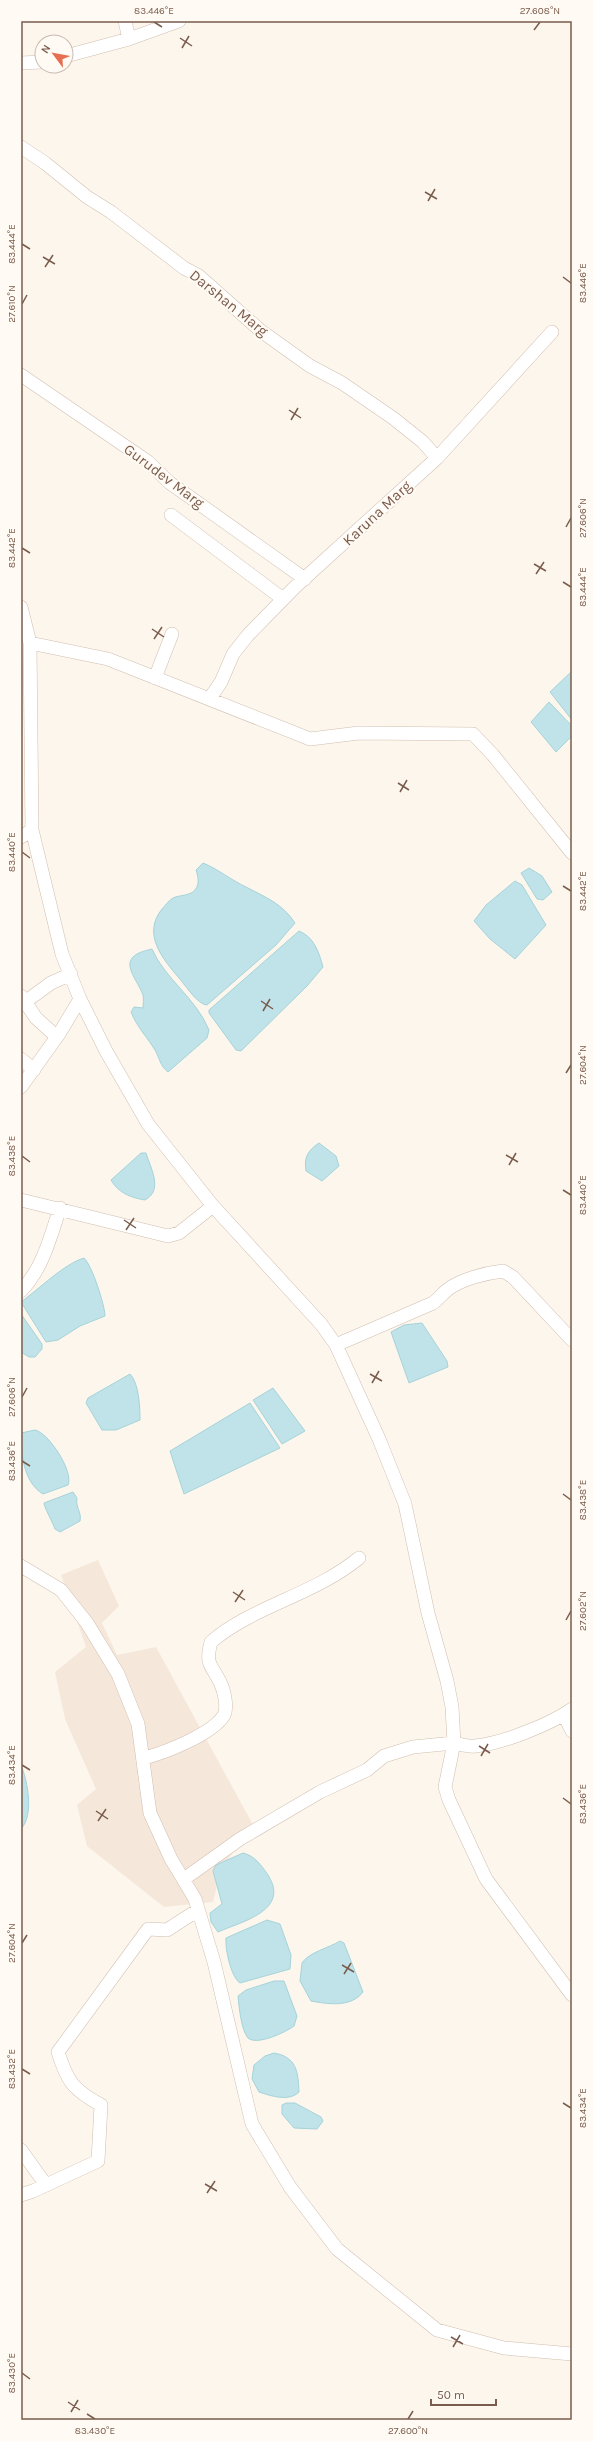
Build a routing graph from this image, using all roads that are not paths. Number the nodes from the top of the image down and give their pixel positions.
1 (125, 21) edge
2 (179, 21) edge
3 (129, 39) junction
4 (74, 54) edge
5 (34, 62) edge
6 (21, 63) edge
7 (21, 147) edge
8 (552, 332) dead end
9 (21, 375) edge
10 (437, 458) junction
11 (171, 515) dead end
12 (305, 579) junction
13 (283, 599) junction
14 (21, 607) edge
15 (172, 634) dead end
16 (30, 643) junction
17 (155, 678) junction
18 (210, 698) junction
19 (26, 834) edge
20 (572, 853) edge
21 (71, 974) junction
22 (23, 999) edge
23 (80, 999) junction
24 (57, 1037) junction
25 (21, 1059) edge
26 (34, 1070) junction
27 (21, 1087) edge
28 (21, 1200) edge
29 (213, 1206) junction
30 (60, 1208) junction
31 (21, 1292) edge
32 (572, 1340) edge
33 (336, 1345) junction
34 (359, 1558) dead end
35 (21, 1566) edge
36 (568, 1712) edge
37 (572, 1731) edge
38 (454, 1743) junction
39 (144, 1758) junction
40 (184, 1879) junction
41 (198, 1910) junction
42 (572, 1995) edge
43 (21, 2150) edge
44 (46, 2185) junction
45 (21, 2194) edge
46 (572, 2354) edge

1 - 3 street
2 - 3 street
3 - 4 street
5 - 6 street
7 - 10 street, Darshan Marg
8 - 10 street, Karuna Marg
9 - 12 street, Gurudev Marg
10 - 12 street, Karuna Marg
11 - 13 street
12 - 13 street, Karuna Marg
13 - 18 street, Karuna Marg
14 - 16 street
15 - 17 street
16 - 17 street
16 - 19 street
17 - 18 street
18 - 20 street
19 - 21 street
21 - 22 street
21 - 23 street
22 - 24 street
23 - 24 street
23 - 29 street
24 - 26 street
25 - 26 street
26 - 27 street
28 - 30 street
29 - 30 street
29 - 33 street
30 - 31 street
32 - 33 street
33 - 38 street
34 - 39 street
35 - 39 street
36 - 37 street
36 - 38 street
38 - 40 street
38 - 42 street
39 - 40 street
40 - 41 street
41 - 44 street
41 - 46 street
43 - 44 street
44 - 45 street

